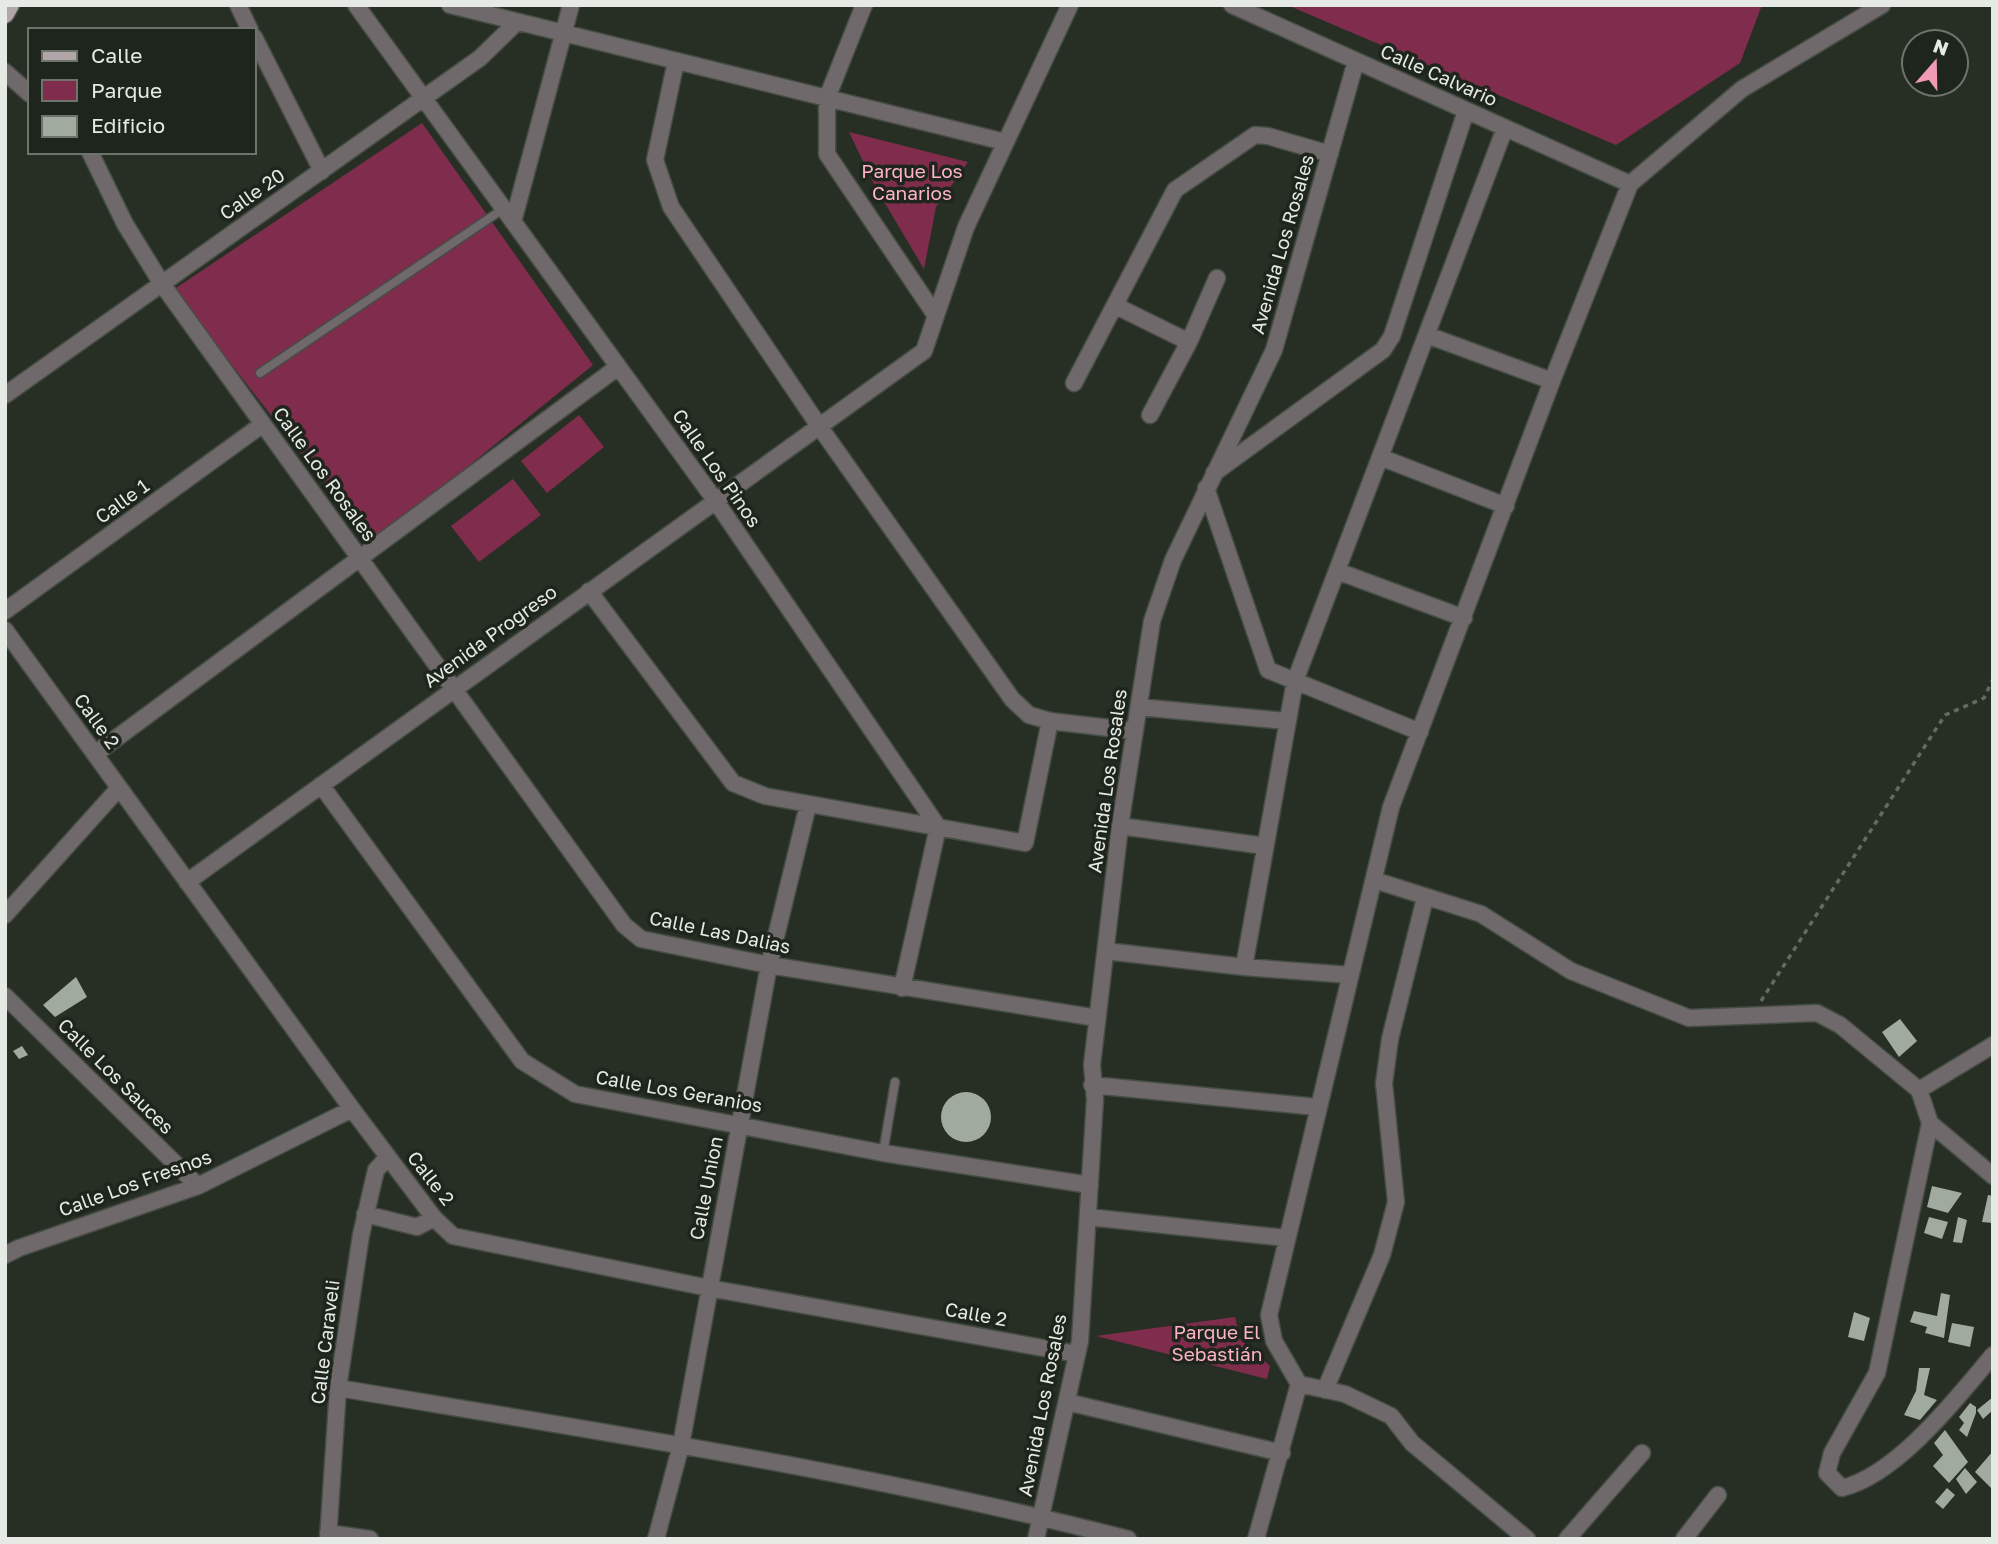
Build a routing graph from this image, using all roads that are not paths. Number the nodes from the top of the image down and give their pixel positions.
1 (10, 5) edge
2 (238, 5) edge
3 (356, 5) edge
4 (450, 5) edge
5 (572, 5) edge
6 (864, 5) edge
7 (1070, 5) edge
8 (1232, 5) edge
9 (1882, 5) edge
10 (5, 14) edge
11 (517, 22) junction
12 (249, 28) edge
13 (564, 33) junction
14 (256, 41) edge
15 (676, 61) junction
16 (1356, 61) junction
17 (5, 72) edge
18 (28, 92) edge
19 (827, 98) junction
20 (423, 99) junction
21 (1466, 111) junction
22 (1505, 128) junction
23 (1005, 142) junction
24 (91, 154) edge
25 (1330, 154) junction
26 (322, 171) junction
27 (1630, 184) junction
28 (503, 209) junction
29 (513, 222) junction
30 (1217, 278) dead end
31 (162, 284) junction
32 (1115, 306) junction
33 (936, 316) junction
34 (1427, 335) junction
35 (1189, 342) junction
36 (618, 367) junction
37 (260, 373) dead end
38 (1552, 381) junction
39 (1074, 383) dead end
40 (5, 395) edge
41 (1150, 415) dead end
42 (263, 424) junction
43 (819, 426) junction
44 (1380, 457) junction
45 (1210, 481) junction
46 (715, 500) junction
47 (1506, 506) junction
48 (360, 558) junction
49 (1338, 571) junction
50 (589, 591) junction
51 (5, 611) edge
52 (1464, 618) junction
53 (5, 630) edge
54 (1295, 681) junction
55 (454, 689) junction
56 (1139, 707) junction
57 (1050, 721) junction
58 (1286, 721) junction
59 (1135, 731) junction
60 (1420, 732) junction
61 (95, 754) junction
62 (321, 785) junction
63 (119, 788) junction
64 (808, 805) junction
65 (1120, 826) junction
66 (938, 827) junction
67 (1265, 846) junction
68 (1374, 880) junction
69 (187, 882) junction
70 (1425, 898) junction
71 (5, 915) edge
72 (1106, 951) junction
73 (769, 965) junction
74 (1244, 967) junction
75 (1350, 975) junction
76 (902, 988) junction
77 (5, 996) edge
78 (1097, 1018) junction
79 (1993, 1045) edge
80 (895, 1082) dead end
81 (1092, 1085) junction
82 (1919, 1090) junction
83 (1317, 1107) junction
84 (352, 1109) junction
85 (1930, 1123) junction
86 (740, 1124) junction
87 (883, 1153) junction
88 (388, 1157) junction
89 (1993, 1176) edge
90 (1090, 1185) junction
91 (198, 1186) junction
92 (365, 1214) junction
93 (1088, 1217) junction
94 (434, 1218) junction
95 (1286, 1238) junction
96 (5, 1255) edge
97 (709, 1288) junction
98 (1077, 1354) junction
99 (1993, 1355) edge
100 (1299, 1384) junction
101 (338, 1388) junction
102 (1325, 1390) junction
103 (1067, 1402) junction
104 (681, 1445) junction
105 (1282, 1453) junction
106 (1642, 1453) dead end
107 (1718, 1495) dead end
108 (1041, 1516) junction
109 (328, 1536) edge
110 (370, 1539) edge
111 (656, 1539) edge
112 (1037, 1539) edge
113 (1128, 1539) edge
114 (1256, 1539) edge
115 (1527, 1539) edge
116 (1567, 1539) edge
117 (1684, 1539) edge

1 - 10 main road
2 - 12 street
3 - 20 street, Calle Los Pinos
4 - 11 street
5 - 13 street
6 - 19 street
7 - 23 street, Avenida Progreso
8 - 16 street, Calle Calvario
9 - 27 street
11 - 13 street
11 - 20 street, Calle 20
13 - 15 street
13 - 29 street
14 - 26 street
15 - 19 street
15 - 43 street
16 - 21 street, Calle Calvario
16 - 25 street, Avenida Los Rosales
17 - 18 street
19 - 23 street
19 - 33 street
20 - 26 street, Calle 20
20 - 28 street, Calle Los Pinos
21 - 22 street, Calle Calvario
21 - 45 street
22 - 27 street, Calle Calvario
22 - 34 street
23 - 33 street, Avenida Progreso
24 - 31 street, Calle Los Rosales
25 - 32 street
25 - 45 street, Avenida Los Rosales
26 - 31 street, Calle 20
27 - 38 street
28 - 29 street, Calle Los Pinos
28 - 37 lane
29 - 36 street, Calle Los Pinos
30 - 35 street
31 - 40 street, Calle 20
31 - 42 street, Calle Los Rosales
32 - 35 street
32 - 39 street
33 - 43 street, Avenida Progreso
34 - 38 street
34 - 44 street
35 - 41 street
36 - 46 street, Calle Los Pinos
36 - 48 street
38 - 47 street
42 - 48 street, Calle Los Rosales
42 - 51 street, Calle 1
43 - 46 street, Avenida Progreso
43 - 57 street
44 - 47 street
44 - 49 street
45 - 54 street
45 - 56 street, Avenida Los Rosales
46 - 50 street, Avenida Progreso
46 - 66 street, Calle Los Pinos
47 - 52 street
48 - 55 street, Calle Los Rosales
48 - 61 street
49 - 52 street
49 - 54 street
50 - 55 street, Avenida Progreso
50 - 64 street
52 - 60 street
53 - 61 street, Calle 2
54 - 58 street
54 - 60 street
55 - 62 street, Avenida Progreso
55 - 73 street, Calle Las Dalias
56 - 58 street
56 - 59 street, Avenida Los Rosales
57 - 59 street
57 - 66 street
58 - 67 street
59 - 65 street, Avenida Los Rosales
60 - 68 street
61 - 63 street, Calle 2
62 - 69 street, Avenida Progreso
62 - 86 street, Calle Los Geranios
63 - 69 street, Calle 2
63 - 71 street
64 - 66 street
64 - 73 street, Calle Union
65 - 67 street
65 - 72 street, Avenida Los Rosales
66 - 76 street
67 - 74 street
68 - 70 street
68 - 75 street
69 - 84 street, Calle 2
70 - 82 street
70 - 102 street
72 - 74 street
72 - 78 street, Avenida Los Rosales
73 - 76 street, Calle Las Dalias
73 - 86 street, Calle Union
74 - 75 street
75 - 83 street
76 - 78 street, Calle Las Dalias
77 - 91 street, Calle Los Sauces
78 - 81 street, Avenida Los Rosales
79 - 82 street
80 - 87 lane
81 - 83 street
81 - 90 street, Avenida Los Rosales
82 - 85 street
83 - 95 street
84 - 88 street, Calle 2
84 - 91 street, Calle Los Fresnos
85 - 89 street
85 - 99 street
86 - 87 street, Calle Los Geranios
86 - 97 street, Calle Union
87 - 90 street, Calle Los Geranios
88 - 92 street, Calle Caraveli
88 - 94 street, Calle 2
90 - 93 street, Avenida Los Rosales
91 - 96 street, Calle Los Fresnos
92 - 94 street
92 - 101 street, Calle Caraveli
93 - 95 street
93 - 98 street, Avenida Los Rosales
94 - 97 street, Calle 2
95 - 100 street
97 - 98 street, Calle 2
97 - 104 street, Calle Union
98 - 103 street, Avenida Los Rosales
100 - 102 street
100 - 105 street
101 - 104 street
101 - 109 street, Calle Caraveli
102 - 115 street
103 - 105 street
103 - 108 street, Avenida Los Rosales
104 - 108 street
104 - 111 street, Calle Union
105 - 114 street
106 - 116 street
107 - 117 street
108 - 112 street, Avenida Los Rosales
108 - 113 street
109 - 110 street

